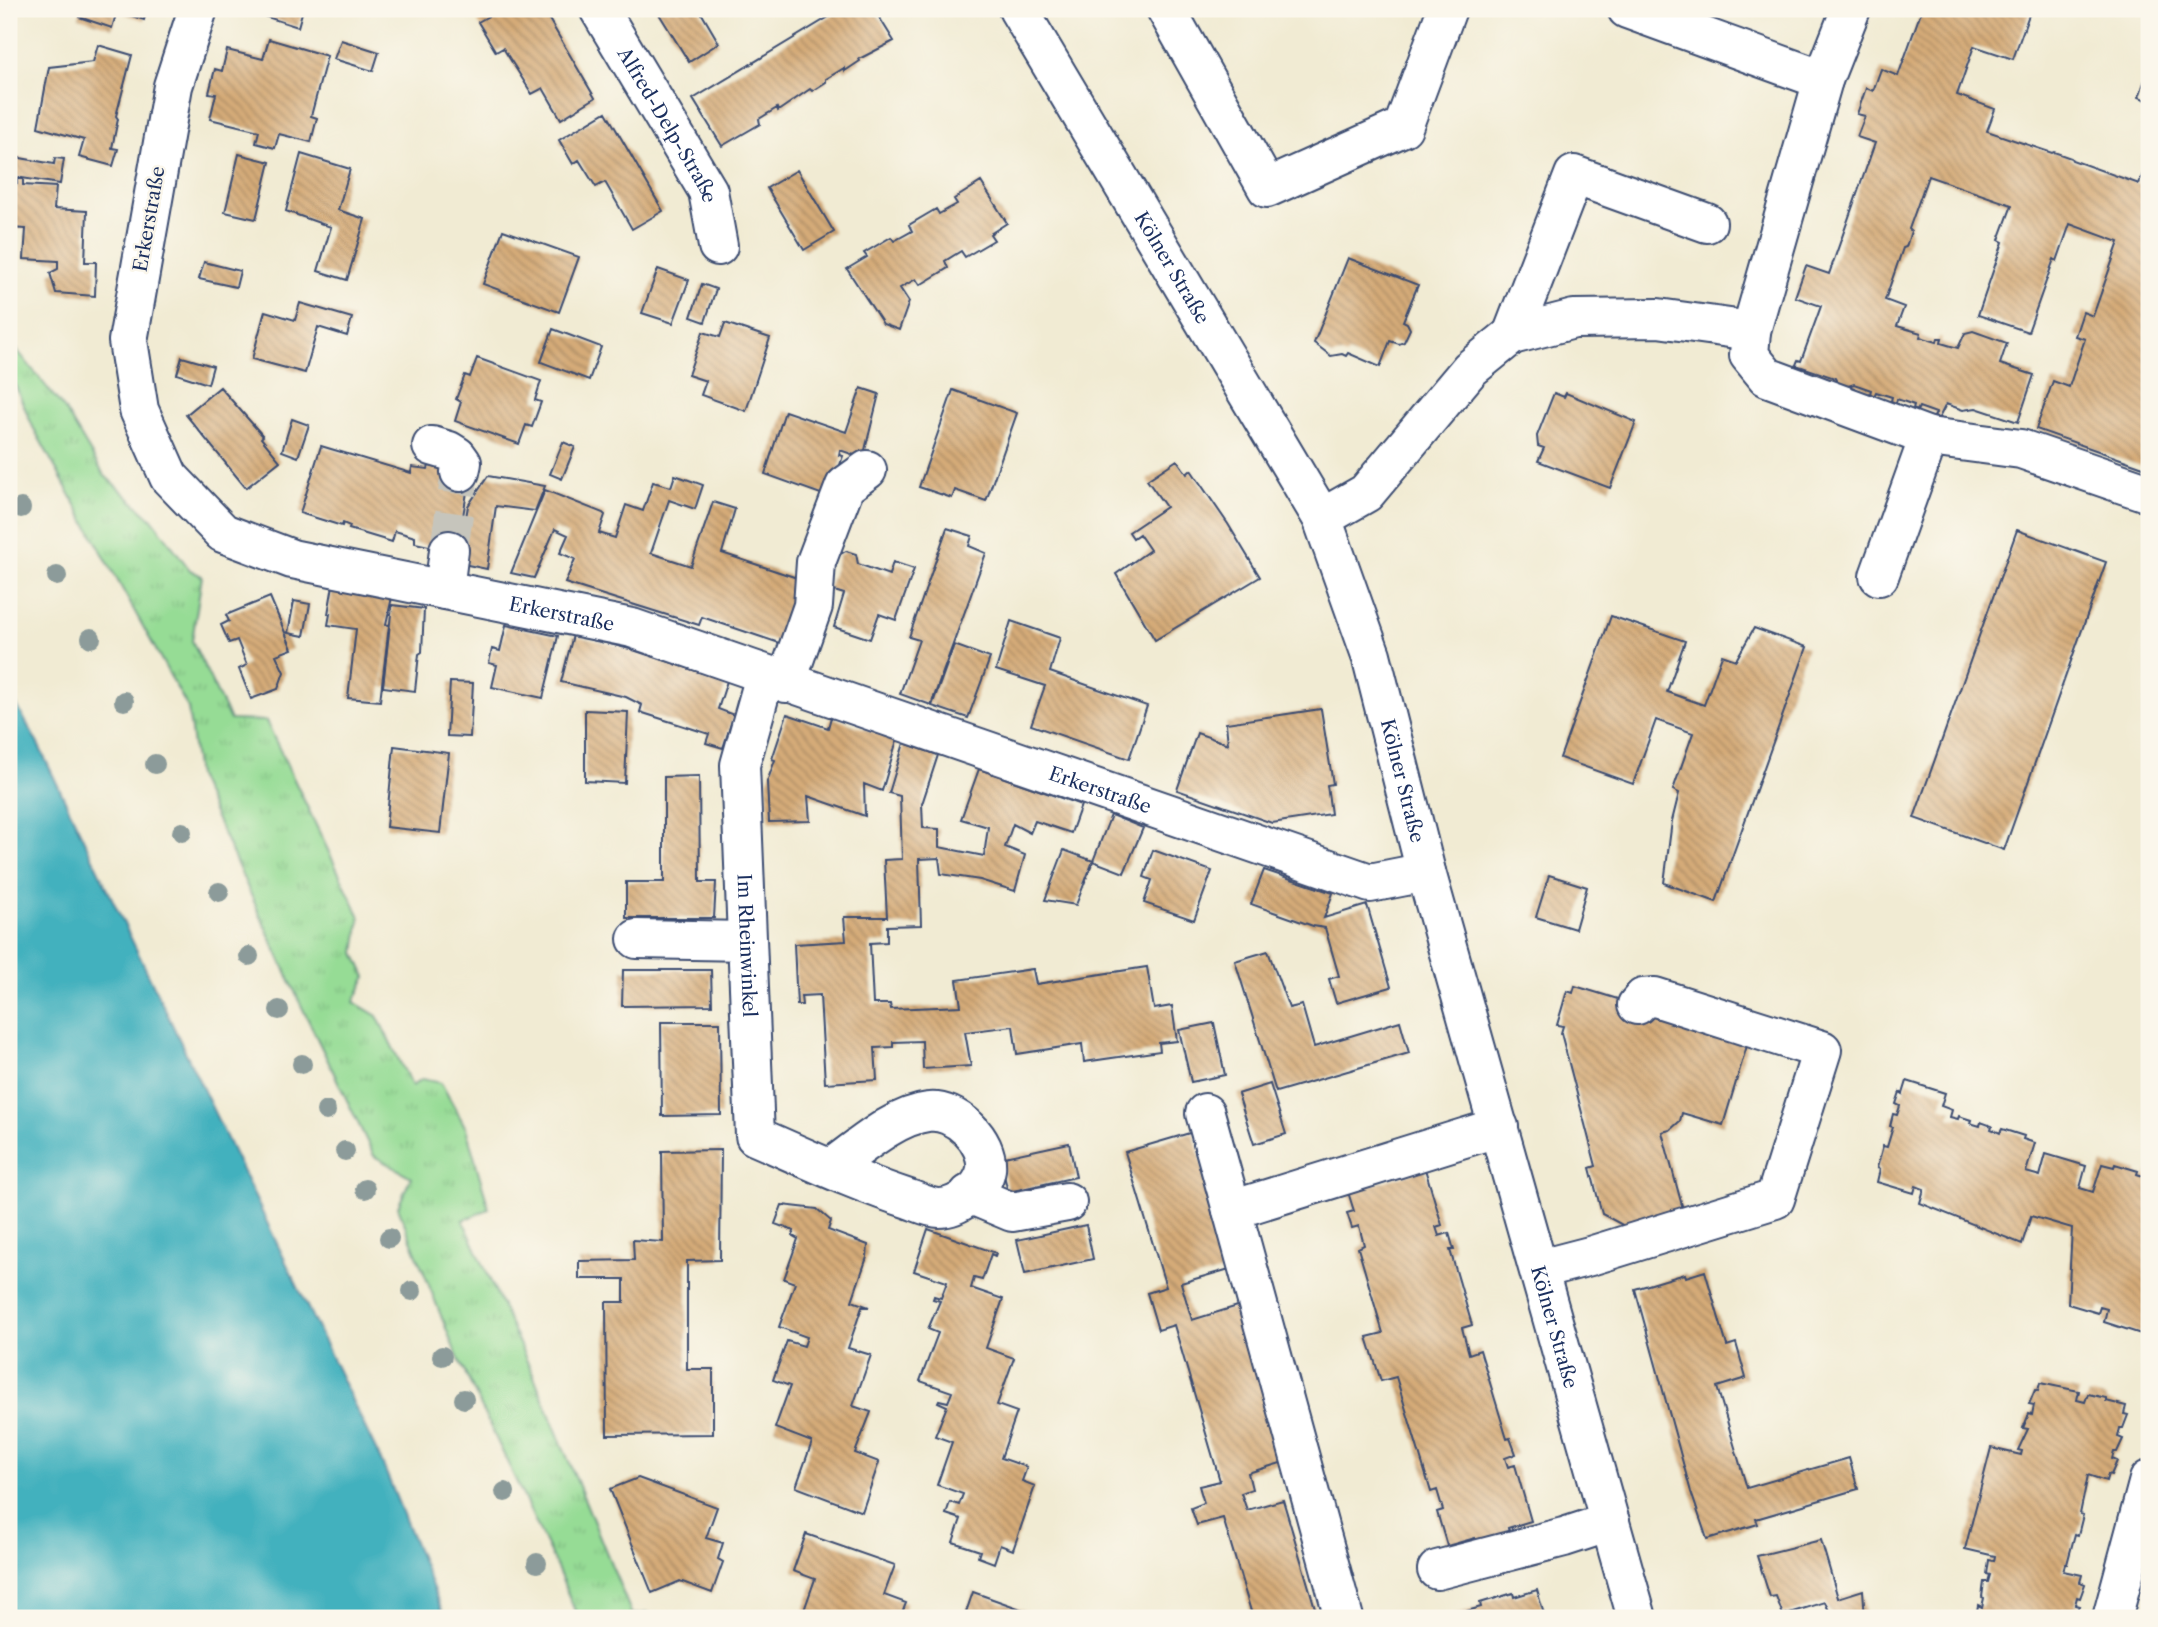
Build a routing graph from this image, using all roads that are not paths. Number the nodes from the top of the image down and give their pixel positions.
1 (198, 9) edge
2 (599, 9) edge
3 (1018, 9) edge
4 (1166, 9) edge
5 (1447, 9) edge
6 (1627, 9) edge
7 (1851, 9) edge
8 (1823, 80) junction
9 (1707, 223) dead end
10 (718, 246) dead end
11 (1751, 331) junction
12 (1512, 335) junction
13 (1929, 437) junction
14 (432, 446) dead end
15 (867, 470) dead end
16 (460, 472) dead end
17 (2149, 493) edge
18 (1322, 518) junction
19 (449, 550) tunnel mouth
20 (1879, 576) dead end
21 (444, 590) junction
22 (775, 679) junction
23 (1426, 872) junction
24 (637, 939) dead end
25 (747, 941) junction
26 (1637, 1005) dead end
27 (1205, 1113) dead end
28 (1499, 1127) junction
29 (831, 1168) junction
30 (969, 1194) junction
31 (1067, 1202) dead end
32 (1232, 1210) junction
33 (1540, 1269) junction
34 (2149, 1480) edge
35 (1610, 1522) junction
36 (1437, 1570) dead end
37 (1344, 1618) edge
38 (1637, 1618) edge
39 (2112, 1618) edge

1 - 21 street, Erkerstraße
2 - 10 street, Alfred-Delp-Straße
3 - 18 street, Kölner Straße
4 - 5 street
6 - 8 street
7 - 8 street
8 - 11 street
9 - 12 street
11 - 12 street
11 - 13 street
12 - 18 street
13 - 17 street
13 - 20 street
14 - 16 street
15 - 22 street, Im Rheinwinkel
18 - 23 street, Kölner Straße
19 - 21 street
21 - 22 street, Erkerstraße
22 - 23 street, Erkerstraße
22 - 25 street, Im Rheinwinkel
23 - 28 street, Kölner Straße
24 - 25 street
25 - 29 street, Im Rheinwinkel
26 - 33 street
27 - 32 street
28 - 32 street
28 - 33 street, Kölner Straße
29 - 30 street, Im Rheinwinkel
29 - 30 street
30 - 31 street
32 - 37 street
33 - 35 street, Kölner Straße
34 - 39 street
35 - 36 street
35 - 38 street, Kölner Straße

